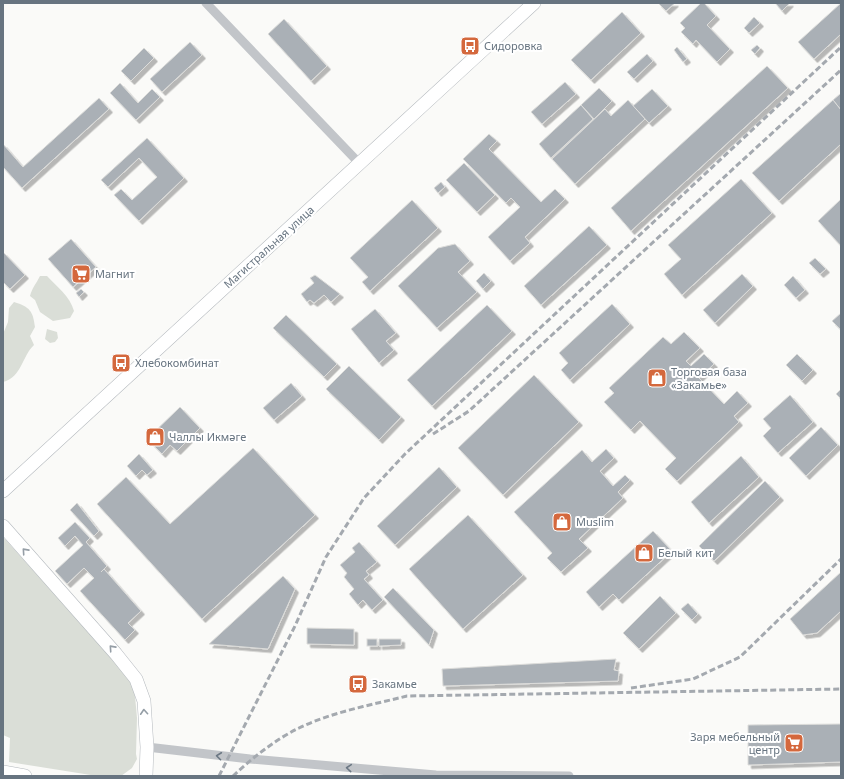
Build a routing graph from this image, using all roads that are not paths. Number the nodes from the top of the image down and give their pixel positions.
1 (206, 3) edge
2 (534, 3) edge
3 (360, 164) junction
4 (3, 490) edge
5 (3, 526) edge
6 (147, 747) junction
7 (3, 772) edge
8 (25, 776) edge
9 (146, 776) edge
10 (570, 776) edge

1 - 3 street
2 - 3 main road, Магистральная улица
3 - 4 main road, Магистральная улица
6 -> 5 main road
6 - 9 main road
10 -> 6 street
7 - 8 main road

